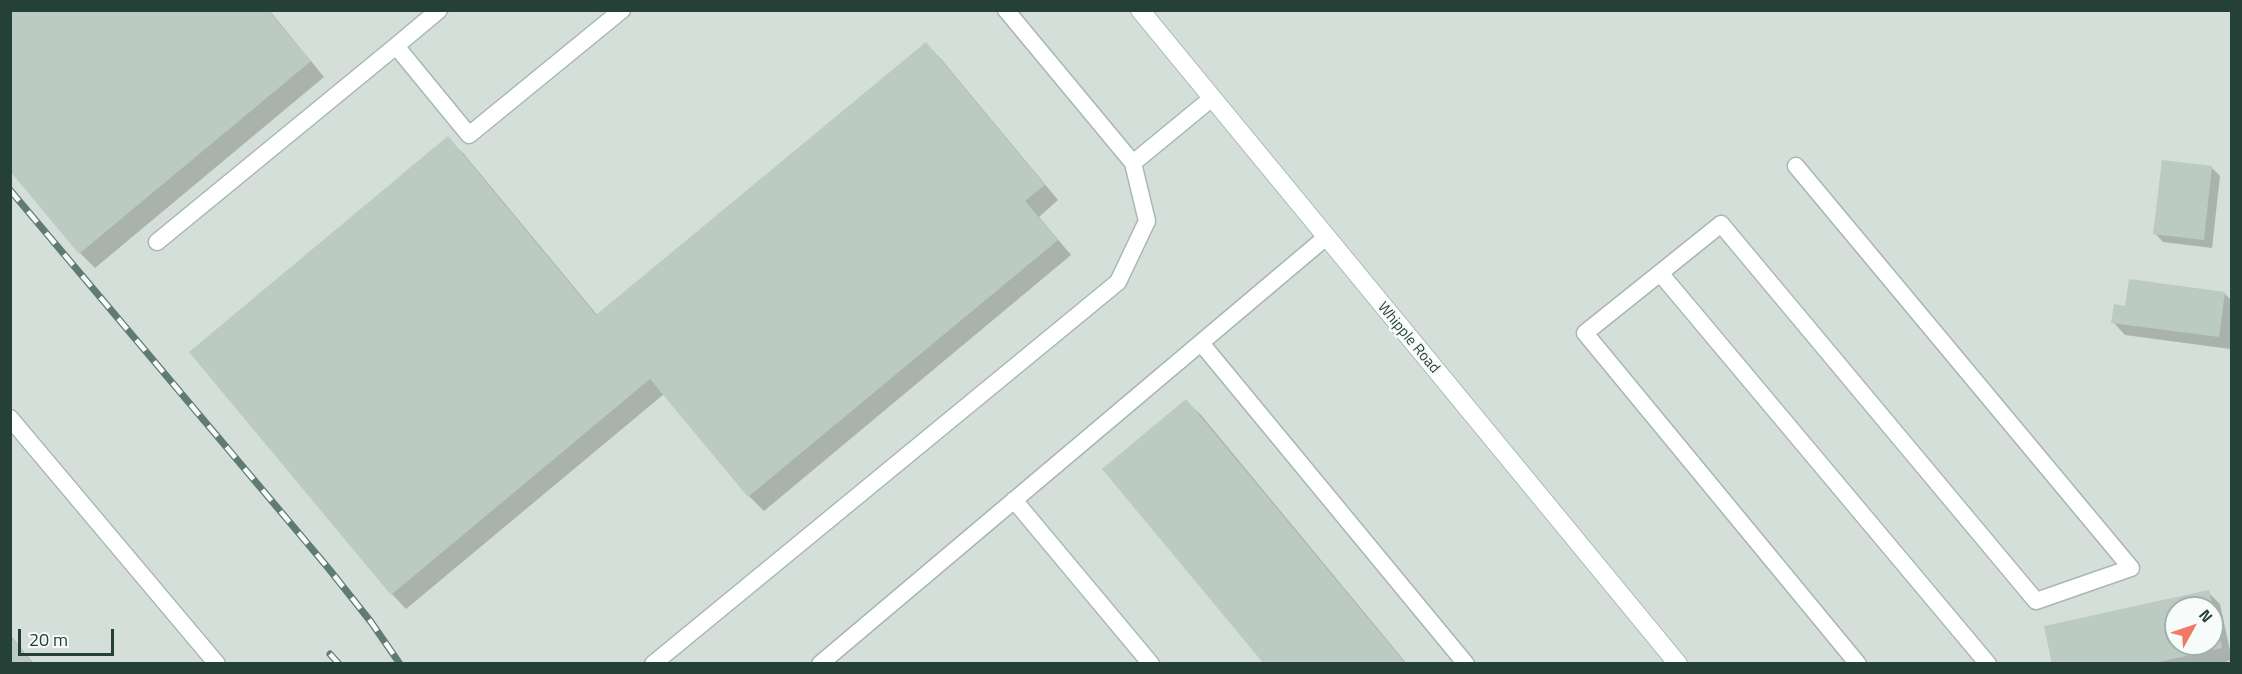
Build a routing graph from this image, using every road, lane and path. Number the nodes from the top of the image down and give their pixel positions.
1 (439, 10) edge
2 (622, 10) edge
3 (1006, 10) edge
4 (1140, 10) edge
5 (396, 46) junction
6 (1212, 98) junction
7 (1133, 163) junction
8 (1796, 166) dead end
9 (1325, 238) junction
10 (157, 242) dead end
11 (1660, 273) junction
12 (1201, 343) junction
13 (10, 418) edge
14 (1014, 500) junction
15 (1981, 661) edge
16 (217, 663) edge
17 (653, 663) edge
18 (820, 663) edge
19 (1151, 663) edge
20 (1466, 663) edge
21 (1678, 663) edge
22 (1858, 663) edge

1 - 5 lane
2 - 5 lane
3 - 7 lane
4 - 6 main road, Whipple Road
5 - 10 lane
6 - 7 lane
6 - 9 main road, Whipple Road
7 - 17 lane
8 - 11 lane
9 - 12 lane
9 - 21 main road, Whipple Road
11 - 15 lane
11 - 22 lane
12 - 14 lane
12 - 20 lane
13 - 16 lane
14 - 18 lane
14 - 19 lane

